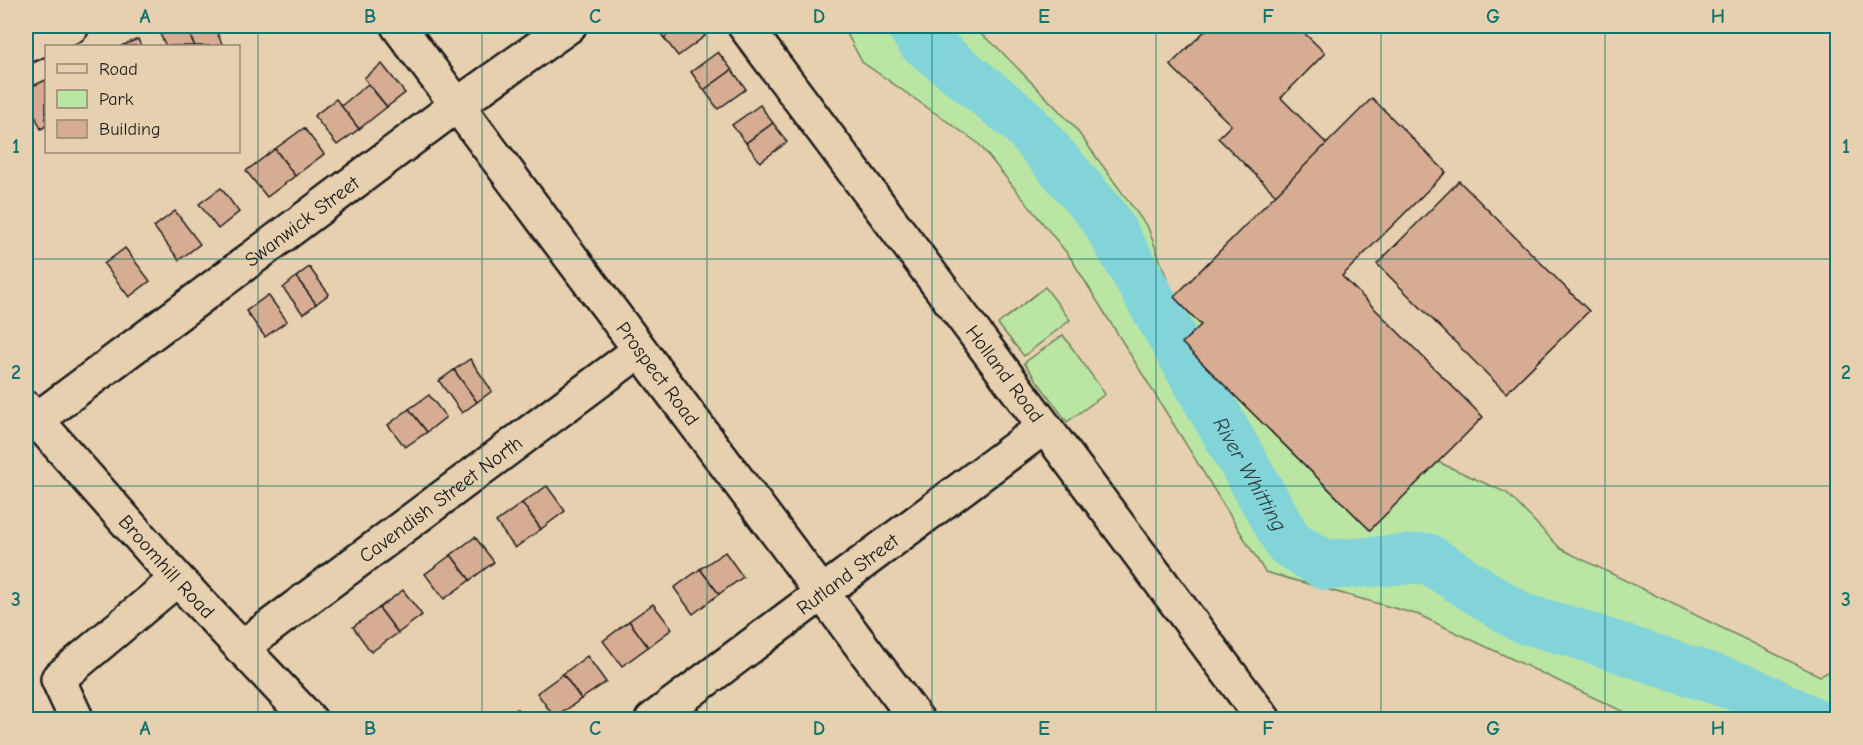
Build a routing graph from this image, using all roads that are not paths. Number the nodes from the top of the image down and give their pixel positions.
1 (72, 26) edge
2 (398, 26) edge
3 (569, 26) edge
4 (745, 26) edge
5 (26, 46) edge
6 (457, 105) junction
7 (640, 350) junction
8 (31, 414) edge
9 (1044, 427) junction
10 (177, 579) junction
11 (823, 592) junction
12 (241, 648) junction
13 (77, 720) edge
14 (310, 720) edge
15 (652, 720) edge
16 (917, 720) edge
17 (1264, 720) edge

1 - 5 street
2 - 6 street, Prospect Road
3 - 6 street, Swanwick Street
4 - 9 street, Holland Road
6 - 7 street, Prospect Road
6 - 8 street, Swanwick Street
7 - 11 street, Prospect Road
7 - 12 street, Cavendish Street North
8 - 10 street, Broomhill Road
9 - 11 street, Rutland Street
9 - 17 street, Holland Road
10 - 12 street, Broomhill Road
10 - 13 street
11 - 15 street, Rutland Street
11 - 16 street, Prospect Road
12 - 14 street, Broomhill Road

